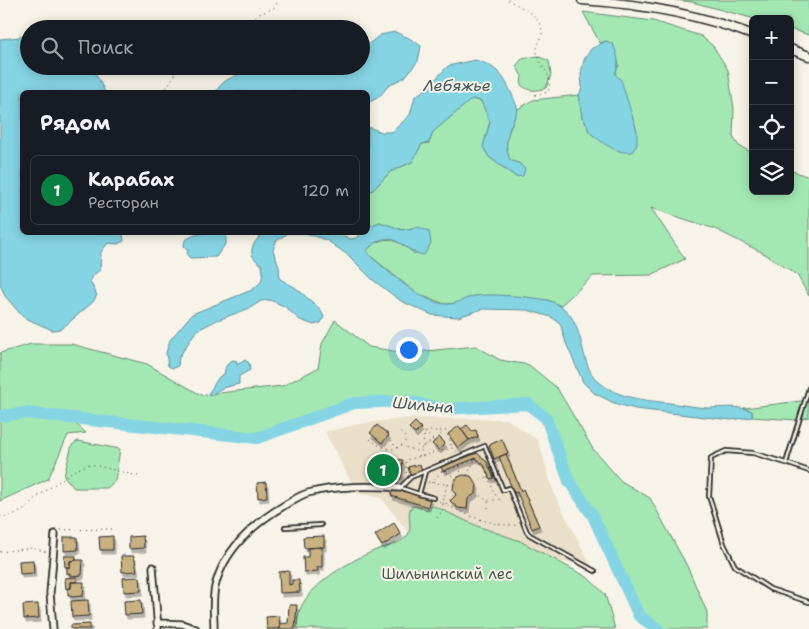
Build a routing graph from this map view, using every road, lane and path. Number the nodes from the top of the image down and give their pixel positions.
1 (279, 0) edge
2 (508, 0) edge
3 (582, 0) edge
4 (610, 1) edge
5 (252, 20) edge
6 (749, 33) edge
7 (794, 50) edge
8 (809, 56) edge
9 (175, 75) edge
10 (165, 90) edge
11 (535, 95) dead end
12 (809, 388) edge
13 (421, 429) dead end
14 (398, 430) dead end
15 (443, 431) junction
16 (425, 433) junction
17 (440, 434) junction
18 (388, 436) dead end
19 (442, 436) dead end
20 (429, 437) junction
21 (424, 438) junction
22 (370, 439) dead end
23 (435, 440) junction
24 (424, 444) junction
25 (417, 445) dead end
26 (400, 446) junction
27 (452, 448) junction
28 (396, 449) junction
29 (423, 450) junction
30 (421, 454) junction
31 (462, 456) junction
32 (419, 457) junction
33 (476, 459) junction
34 (786, 463) junction
35 (460, 465) junction
36 (446, 471) junction
37 (809, 471) edge
38 (425, 472) junction
39 (467, 474) dead end
40 (461, 475) dead end
41 (138, 476) dead end
42 (488, 477) junction
43 (456, 479) dead end
44 (408, 480) junction
45 (423, 481) junction
46 (476, 481) dead end
47 (431, 483) junction
48 (447, 485) junction
49 (453, 485) dead end
50 (400, 488) junction
51 (503, 490) junction
52 (455, 493) dead end
53 (476, 493) dead end
54 (419, 494) junction
55 (495, 495) junction
56 (434, 498) joint
57 (444, 498) junction
58 (450, 499) junction
59 (502, 499) dead end
60 (497, 500) junction
61 (488, 501) junction
62 (443, 503) junction
63 (446, 504) junction
64 (488, 512) dead end
65 (464, 514) junction
66 (0, 516) edge
67 (437, 518) dead end
68 (462, 518) dead end
69 (523, 523) junction
70 (321, 525) dead end
71 (285, 527) dead end
72 (112, 529) dead end
73 (55, 534) joint
74 (0, 552) edge
75 (52, 554) junction
76 (153, 567) dead end
77 (594, 571) dead end
78 (809, 602) edge
79 (157, 626) edge
80 (53, 629) edge
81 (196, 629) edge
82 (214, 629) edge

1 - 5 path
2 - 11 path
3 - 4 street
4 - 6 street
7 - 8 street
9 - 10 path
12 - 34 lane
13 - 16 path
14 - 26 path
15 - 16 path
15 - 17 path
15 - 27 path
16 - 20 path
16 - 21 path
17 - 19 path
17 - 23 path
18 - 28 path
20 - 21 path
20 - 23 path
21 - 24 path
22 - 28 path
23 - 24 path
24 - 29 path
25 - 29 path
26 - 28 path
26 - 30 path
27 - 31 path
27 - 32 path
29 - 30 path
30 - 32 path
31 - 38 lane
31 - 51 lane
32 - 44 path
33 - 35 path
33 - 39 path
33 - 42 path
34 - 37 lane
34 - 78 lane
35 - 36 path
35 - 40 path
36 - 43 path
36 - 47 path
38 - 44 lane
38 - 45 lane
41 - 66 path
42 - 46 path
42 - 55 path
44 - 50 lane
45 - 47 path
45 - 54 lane
47 - 48 path
48 - 49 path
48 - 57 path
50 - 54 lane
50 - 82 street
51 - 55 path
51 - 69 lane
52 - 58 path
53 - 61 path
54 - 56 lane
55 - 60 path
56 - 62 path
57 - 58 path
57 - 62 path
58 - 63 path
59 - 60 path
60 - 61 path
61 - 64 path
62 - 63 path
62 - 67 path
63 - 65 path
65 - 68 path
65 - 69 path
69 - 77 lane
70 - 71 lane
72 - 73 path
73 - 75 street
74 - 75 path
75 - 80 street
76 - 79 street
79 - 81 street

